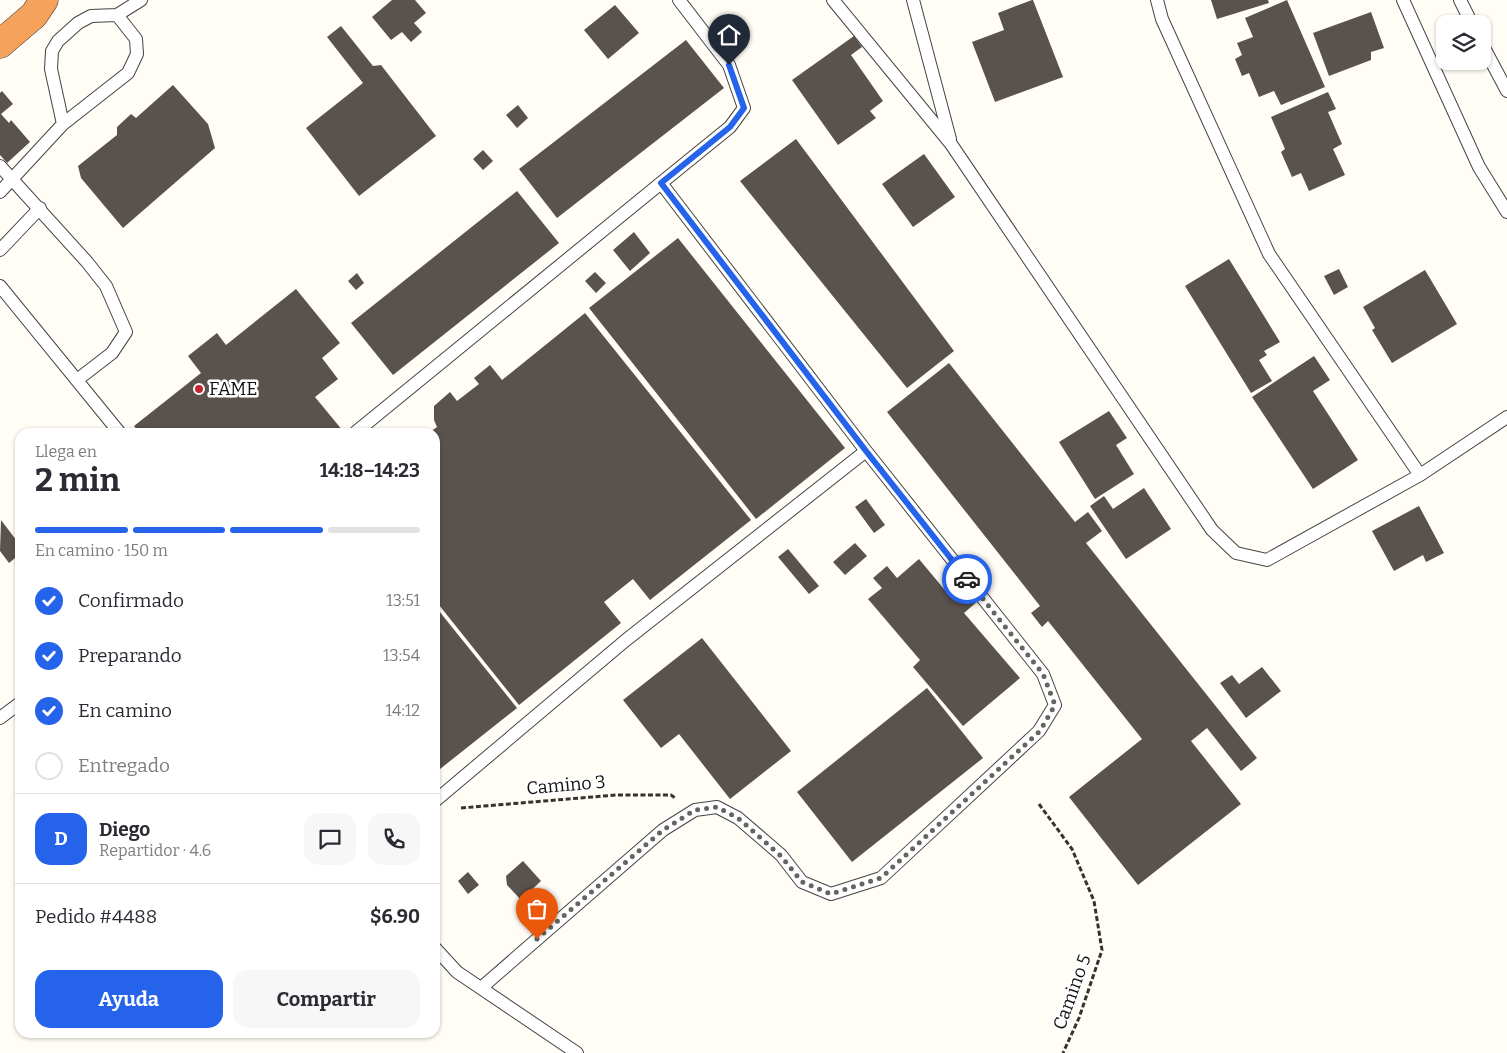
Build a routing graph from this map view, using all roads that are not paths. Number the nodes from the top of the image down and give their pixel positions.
1 (44, 0) edge
2 (141, 0) edge
3 (679, 0) edge
4 (833, 0) edge
5 (913, 0) edge
6 (1157, 0) edge
7 (1403, 0) edge
8 (1460, 0) edge
9 (117, 15) junction
10 (1468, 15) edge
11 (0, 44) edge
12 (1491, 61) edge
13 (1507, 91) edge
14 (64, 124) junction
15 (951, 144) junction
16 (0, 166) edge
17 (13, 179) junction
18 (661, 183) junction
19 (0, 192) edge
20 (40, 208) junction
21 (1507, 212) edge
22 (0, 250) edge
23 (0, 286) edge
24 (77, 380) junction
25 (1507, 417) edge
26 (116, 428) edge
27 (361, 428) edge
28 (866, 451) junction
29 (1420, 475) junction
30 (15, 706) edge
31 (0, 718) edge
32 (440, 797) edge
33 (440, 953) edge
34 (481, 988) junction
35 (576, 1053) edge

1 - 11 highway
2 - 9 lane
3 - 18 lane
4 - 15 lane
5 - 15 lane
6 - 29 lane
7 - 21 lane
8 - 10 lane
9 - 14 lane
9 - 14 lane
12 - 13 lane
14 - 17 lane
15 - 29 lane
16 - 17 lane
17 - 19 lane
17 - 20 lane
18 - 27 lane
18 - 28 lane
20 - 22 lane
20 - 24 lane
23 - 24 lane
24 - 26 lane
25 - 29 lane
28 - 32 lane
28 - 34 lane
30 - 31 lane
33 - 34 lane
34 - 35 lane

